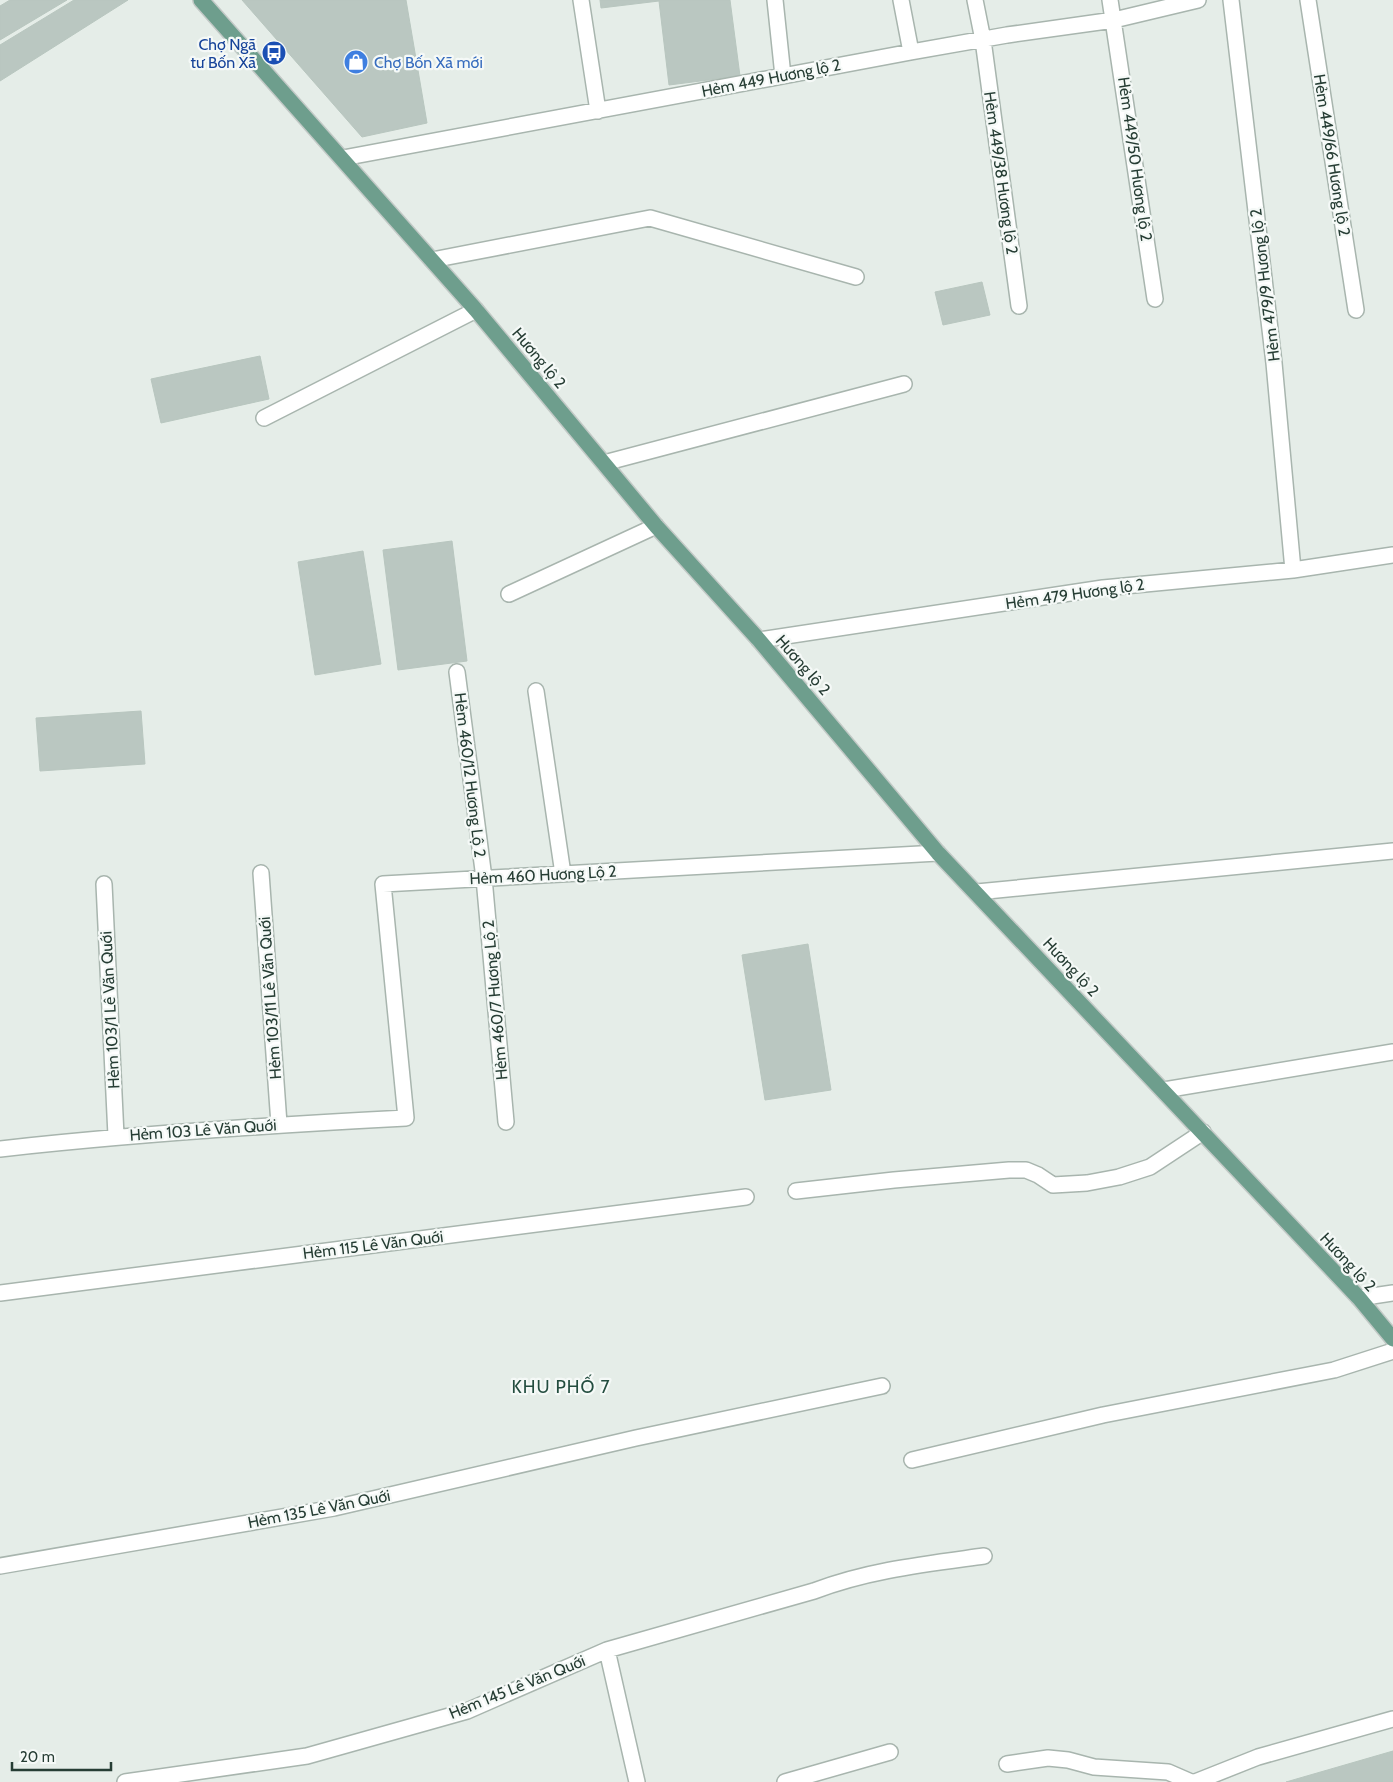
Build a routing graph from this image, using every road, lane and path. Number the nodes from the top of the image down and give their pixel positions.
1 (201, 0) edge
2 (581, 0) edge
3 (775, 0) edge
4 (901, 0) edge
5 (976, 0) edge
6 (1110, 0) edge
7 (1198, 0) edge
8 (1231, 0) edge
9 (1308, 0) edge
10 (1114, 20) junction
11 (983, 40) junction
12 (911, 52) junction
13 (783, 76) junction
14 (598, 111) junction
15 (343, 158) junction
16 (432, 260) junction
17 (856, 277) dead end
18 (1155, 298) dead end
19 (1019, 306) dead end
20 (476, 310) junction
21 (1356, 310) dead end
22 (904, 384) dead end
23 (264, 418) dead end
24 (604, 463) junction
25 (656, 526) junction
26 (1393, 555) edge
27 (1293, 570) junction
28 (509, 594) dead end
29 (759, 640) junction
30 (457, 672) dead end
31 (536, 691) dead end
32 (1393, 851) edge
33 (938, 853) junction
34 (261, 873) dead end
35 (563, 874) junction
36 (484, 878) junction
37 (104, 884) dead end
38 (977, 892) junction
39 (1393, 1052) edge
40 (1164, 1090) junction
41 (406, 1118) joint
42 (506, 1122) dead end
43 (279, 1124) junction
44 (1203, 1132) junction
45 (116, 1136) junction
46 (0, 1149) edge
47 (796, 1191) dead end
48 (746, 1197) dead end
49 (0, 1292) edge
50 (1393, 1293) edge
51 (1359, 1298) junction
52 (1393, 1339) edge
53 (1393, 1351) edge
54 (882, 1386) dead end
55 (912, 1460) dead end
56 (984, 1556) dead end
57 (0, 1566) edge
58 (607, 1650) junction
59 (1393, 1719) edge
60 (890, 1752) dead end
61 (1008, 1764) dead end
62 (125, 1782) edge
63 (637, 1782) edge
64 (785, 1782) edge
65 (1191, 1782) edge
66 (1195, 1782) edge

1 - 15 main road, Hương lộ 2
2 - 14 street
3 - 13 street
4 - 12 street
5 - 11 street, Hẻm 449/38 Hương lộ 2
6 - 10 street, Hẻm 449/50 Hương lộ 2
7 - 10 street, Hẻm 449 Hương lộ 2
8 - 27 street, Hẻm 479/9 Hương lộ 2
9 - 21 street, Hẻm 449/66 Hương lộ 2
10 - 11 street, Hẻm 449 Hương lộ 2
10 - 18 street, Hẻm 449/50 Hương lộ 2
11 - 12 street, Hẻm 449 Hương lộ 2
11 - 19 street, Hẻm 449/38 Hương lộ 2
12 - 13 street, Hẻm 449 Hương lộ 2
13 - 14 street, Hẻm 449 Hương lộ 2
14 - 15 street, Hẻm 449 Hương lộ 2
15 - 16 main road, Hương lộ 2
16 - 17 street
16 - 20 main road, Hương lộ 2
20 - 23 street
20 - 24 main road, Hương lộ 2
22 - 24 street
24 - 25 main road, Hương lộ 2
25 - 28 street
25 - 29 main road, Hương lộ 2
26 - 27 street, Hẻm 479 Hương lộ 2
27 - 29 street, Hẻm 479 Hương lộ 2
29 - 33 main road, Hương lộ 2
30 - 36 street, Hẻm 460/12 Hương Lộ 2
31 - 35 street
32 - 38 street
33 - 35 street, Hẻm 460 Hương Lộ 2
33 - 38 main road, Hương lộ 2
34 - 43 street, Hẻm 103/11 Lê Văn Quới
35 - 36 street, Hẻm 460 Hương Lộ 2
36 - 41 street, Hẻm 460 Hương Lộ 2
36 - 42 street, Hẻm 460/7 Hương Lộ 2
37 - 45 street, Hẻm 103/1 Lê Văn Quới
38 - 40 main road, Hương lộ 2
39 - 40 street
40 - 44 main road, Hương lộ 2
41 - 43 street, Hẻm 103 Lê Văn Quới
43 - 45 street, Hẻm 103 Lê Văn Quới
44 - 47 street
44 - 51 main road, Hương lộ 2
45 - 46 street, Hẻm 103 Lê Văn Quới
48 - 49 street, Hẻm 115 Lê Văn Quới
50 - 51 street
51 - 52 main road, Hương lộ 2
53 - 55 street
54 - 57 street, Hẻm 135 Lê Văn Quới
56 - 58 street, Hẻm 145 Lê Văn Quới
58 - 62 street, Hẻm 145 Lê Văn Quới
58 - 63 street
59 - 66 street
60 - 64 street
61 - 65 street

